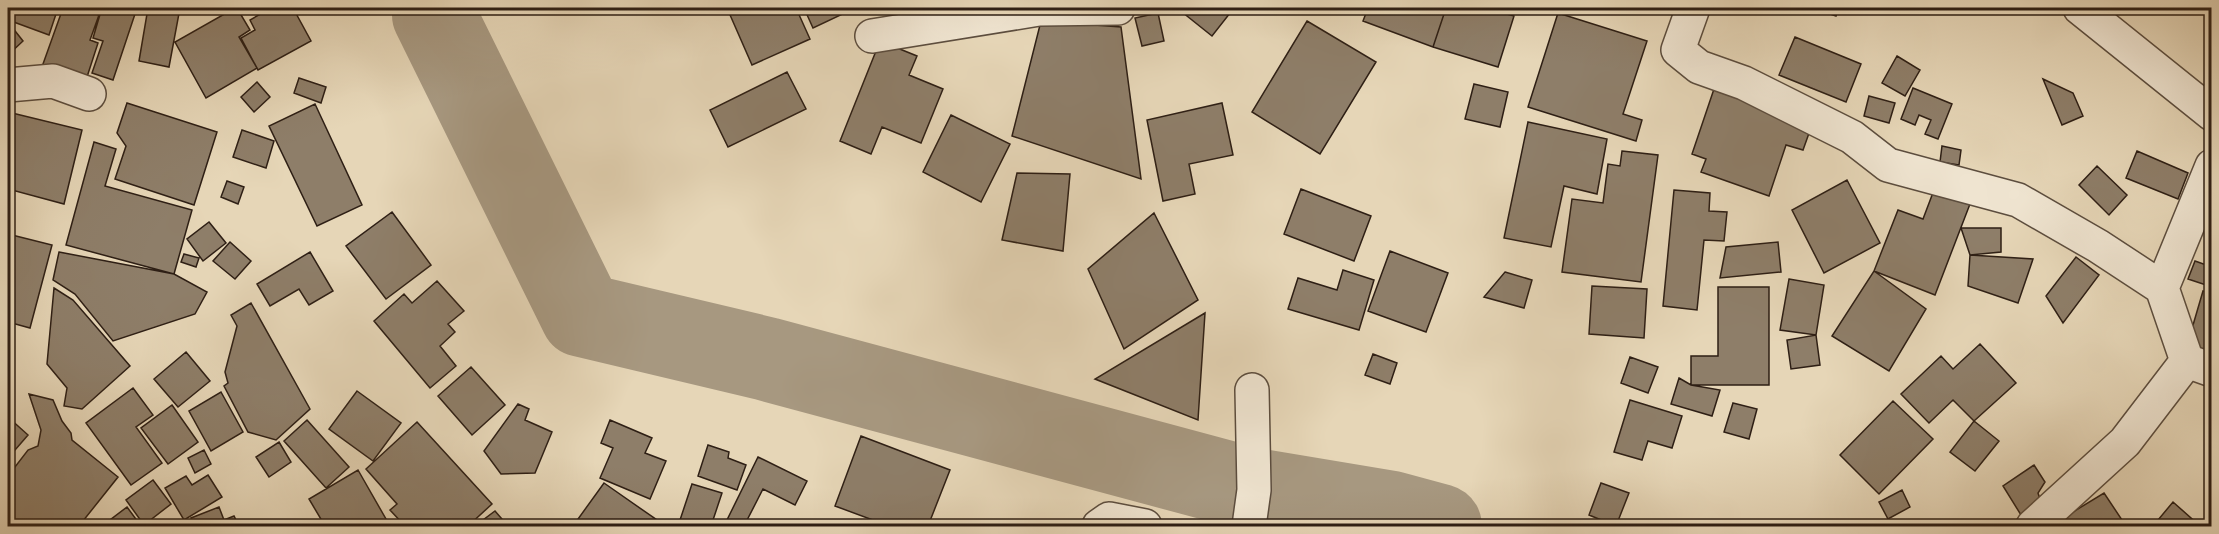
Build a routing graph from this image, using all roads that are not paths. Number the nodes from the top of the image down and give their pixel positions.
1 (1118, 8) edge
2 (1693, 8) edge
3 (2080, 8) edge
4 (872, 36) dead end
5 (8, 85) edge
6 (89, 93) dead end
7 (2211, 114) edge
8 (2211, 166) edge
9 (2162, 288) junction
10 (2199, 365) edge
11 (1252, 390) dead end
12 (1099, 526) edge
13 (1145, 526) edge
14 (1249, 526) edge
15 (2033, 526) edge

1 - 4 street
2 - 9 street
3 - 7 street
5 - 6 street
8 - 9 street
9 - 10 street
10 - 15 street
11 - 14 street
12 - 13 street

